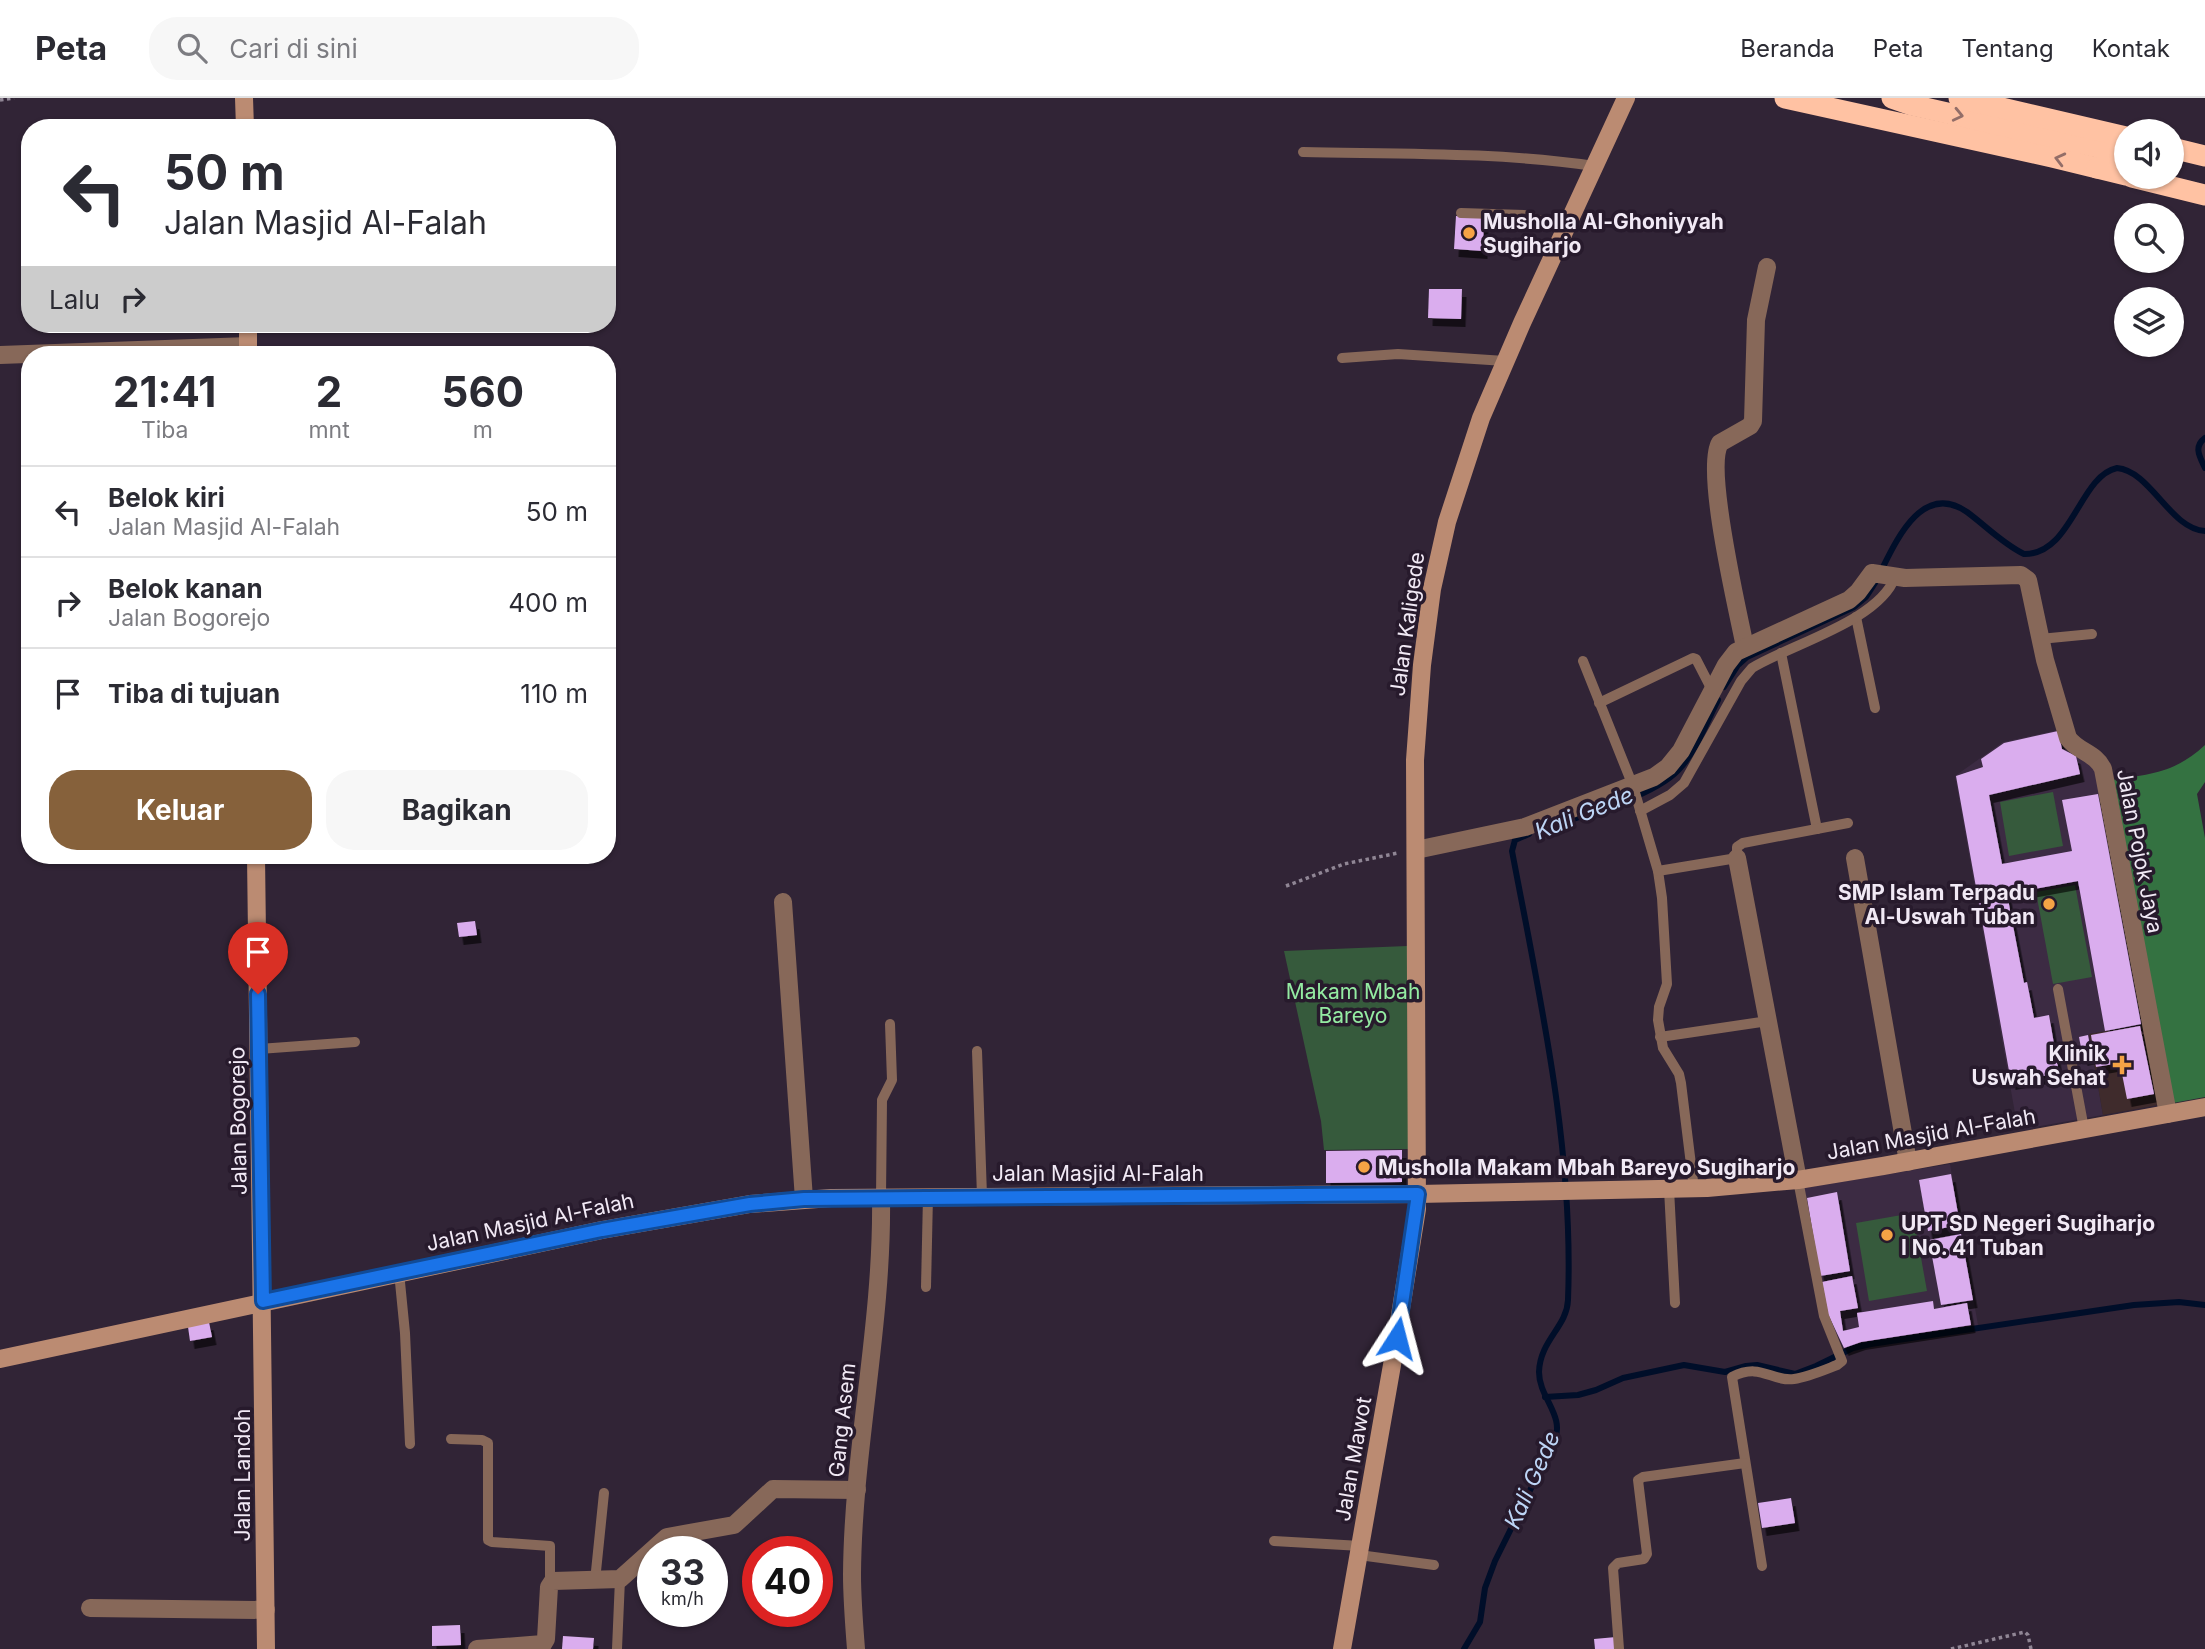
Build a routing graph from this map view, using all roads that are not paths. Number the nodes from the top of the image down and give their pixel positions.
1 (244, 98) edge
2 (1626, 98) edge
3 (1785, 98) edge
4 (1892, 98) edge
5 (1959, 98) edge
6 (245, 119) edge
7 (2114, 134) edge
8 (2184, 151) edge
9 (1303, 152) dead end
10 (2205, 156) edge
11 (1594, 166) junction
12 (2097, 168) junction
13 (2114, 172) edge
14 (2181, 189) edge
15 (2205, 195) edge
16 (1461, 213) dead end
17 (1565, 229) junction
18 (1767, 267) dead end
19 (0, 355) edge
20 (21, 355) edge
21 (1342, 358) dead end
22 (1505, 361) junction
23 (1887, 575) junction
24 (1856, 617) junction
25 (2092, 634) dead end
26 (2040, 639) junction
27 (1745, 647) junction
28 (1781, 653) junction
29 (1583, 661) dead end
30 (1712, 691) junction
31 (1599, 703) junction
32 (1875, 708) dead end
33 (1636, 798) junction
34 (1849, 823) dead end
35 (1817, 829) junction
36 (1416, 849) junction
37 (1737, 858) junction
38 (1854, 858) dead end
39 (256, 864) edge
40 (1658, 871) junction
41 (783, 902) dead end
42 (2058, 989) dead end
43 (1768, 1021) junction
44 (890, 1024) dead end
45 (1660, 1037) junction
46 (355, 1042) dead end
47 (259, 1049) junction
48 (977, 1051) dead end
49 (2205, 1107) edge
50 (2168, 1114) junction
51 (2084, 1129) junction
52 (1908, 1162) junction
53 (1798, 1180) junction
54 (1669, 1189) junction
55 (1694, 1189) junction
56 (1418, 1194) junction
57 (928, 1196) junction
58 (982, 1196) junction
59 (881, 1197) junction
60 (804, 1199) junction
61 (399, 1272) junction
62 (926, 1287) dead end
63 (263, 1301) junction
64 (1675, 1303) dead end
65 (0, 1359) edge
66 (451, 1439) dead end
67 (410, 1444) dead end
68 (1745, 1464) junction
69 (857, 1490) junction
70 (604, 1493) dead end
71 (1274, 1541) dead end
72 (1360, 1550) junction
73 (1434, 1565) dead end
74 (1762, 1566) dead end
75 (620, 1579) junction
76 (595, 1581) junction
77 (551, 1582) junction
78 (90, 1608) dead end
79 (266, 1610) junction
80 (266, 1649) edge
81 (477, 1649) edge
82 (617, 1649) edge
83 (856, 1649) edge
84 (1342, 1649) edge
85 (1619, 1649) edge

1 - 6 street
2 - 11 street, Jalan Kaligede
12 -> 3 highway
4 -> 12 highway
5 - 7 highway
8 - 10 highway
9 - 11 lane
11 - 17 street, Jalan Kaligede
12 - 13 highway
14 - 15 highway
16 - 17 lane
17 - 22 street, Jalan Kaligede
18 - 27 street
19 - 20 street
21 - 22 lane
22 - 36 street, Jalan Kaligede
23 - 24 lane
23 - 26 street, Jalan Pojok Jaya
23 - 27 street
24 - 28 lane
24 - 32 lane
25 - 26 lane
26 - 50 street, Jalan Pojok Jaya
27 - 30 street
28 - 33 lane
28 - 35 lane
29 - 31 lane
30 - 31 lane
30 - 33 street
31 - 33 lane
33 - 36 street
33 - 40 lane
34 - 35 lane
35 - 37 lane
36 - 56 street, Jalan Kaligede
37 - 40 lane
37 - 43 street
38 - 52 street
39 - 47 street, Jalan Bogorejo
40 - 45 lane
41 - 60 street
42 - 51 lane
43 - 45 lane
43 - 53 street
44 - 59 lane
45 - 55 lane
46 - 47 lane
47 - 63 street, Jalan Bogorejo
48 - 58 lane
49 - 50 street, Jalan Masjid Al-Falah
50 - 51 street, Jalan Masjid Al-Falah
51 - 52 street, Jalan Masjid Al-Falah
52 - 53 street, Jalan Masjid Al-Falah
53 - 55 street, Jalan Masjid Al-Falah
53 - 68 lane
54 - 55 street, Jalan Masjid Al-Falah
54 - 56 street, Jalan Masjid Al-Falah
54 - 64 lane
56 - 58 street, Jalan Masjid Al-Falah
56 - 72 street, Jalan Mawot
57 - 58 street, Jalan Masjid Al-Falah
57 - 59 street, Jalan Masjid Al-Falah
57 - 62 lane
59 - 60 street, Jalan Masjid Al-Falah
59 - 69 street, Gang Asem
60 - 61 street, Jalan Masjid Al-Falah
61 - 63 street, Jalan Masjid Al-Falah
61 - 67 lane
63 - 65 street, Jalan Masjid Al-Falah
63 - 79 street, Jalan Landoh
66 - 77 lane
68 - 74 lane
68 - 85 lane
69 - 75 street
69 - 83 street, Gang Asem
70 - 76 lane
71 - 72 lane
72 - 73 lane
72 - 84 street, Jalan Mawot
75 - 76 street
75 - 82 lane
76 - 77 street
77 - 81 street
78 - 79 street
79 - 80 street, Jalan Landoh

